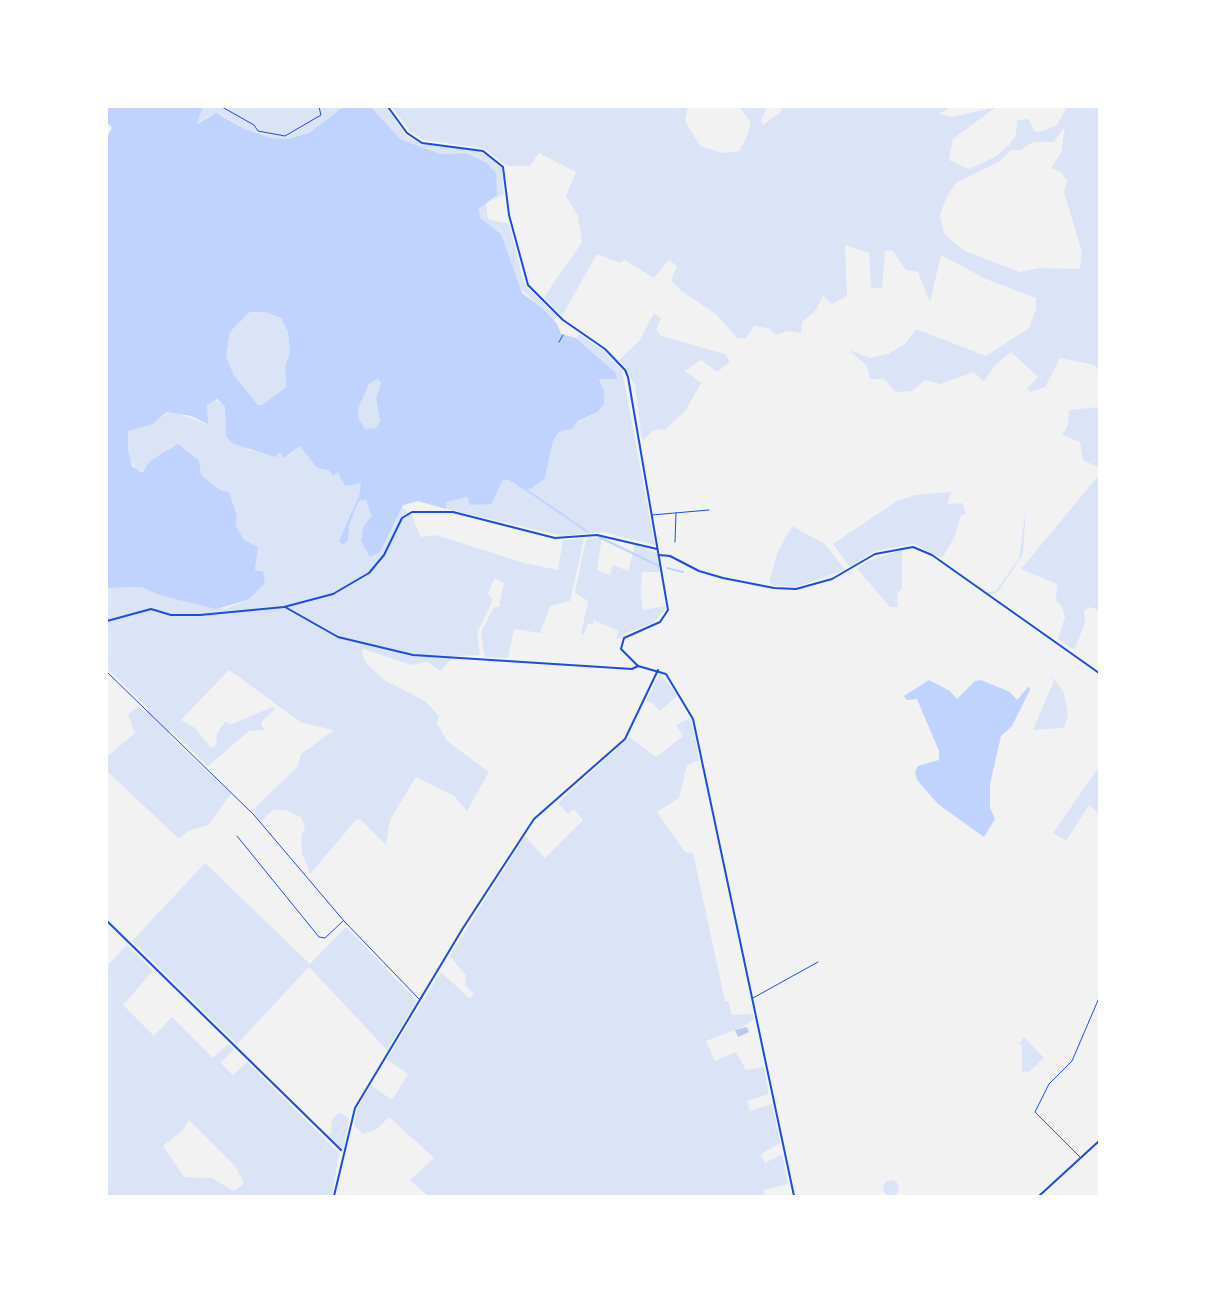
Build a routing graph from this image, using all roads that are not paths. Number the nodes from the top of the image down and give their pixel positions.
1 (388, 107) edge
2 (709, 510) dead end
3 (676, 513) junction
4 (652, 515) junction
5 (675, 542) dead end
6 (658, 549) junction
7 (659, 555) junction
8 (284, 607) junction
9 (107, 621) edge
10 (638, 666) junction
11 (658, 670) junction
12 (107, 672) edge
13 (1099, 673) edge
14 (237, 836) dead end
15 (107, 921) edge
16 (344, 921) junction
17 (818, 962) dead end
18 (1099, 998) edge
19 (752, 999) junction
20 (420, 1000) junction
21 (1099, 1141) edge
22 (343, 1151) junction
23 (1080, 1157) junction
24 (334, 1196) edge
25 (794, 1196) edge
26 (1039, 1196) edge

1 - 4 street
2 - 3 street
3 - 4 street
3 - 5 street
4 - 6 street
6 - 7 street
6 - 8 street
7 - 10 street
7 - 13 street
8 - 9 street
8 - 10 street
10 - 11 street
11 - 19 street
11 - 20 street
12 - 16 street
14 - 16 street
15 - 22 street
16 - 20 street
17 - 19 street
18 - 23 street
19 - 25 street
20 - 22 street
21 - 23 street
22 - 24 street
23 - 26 street

